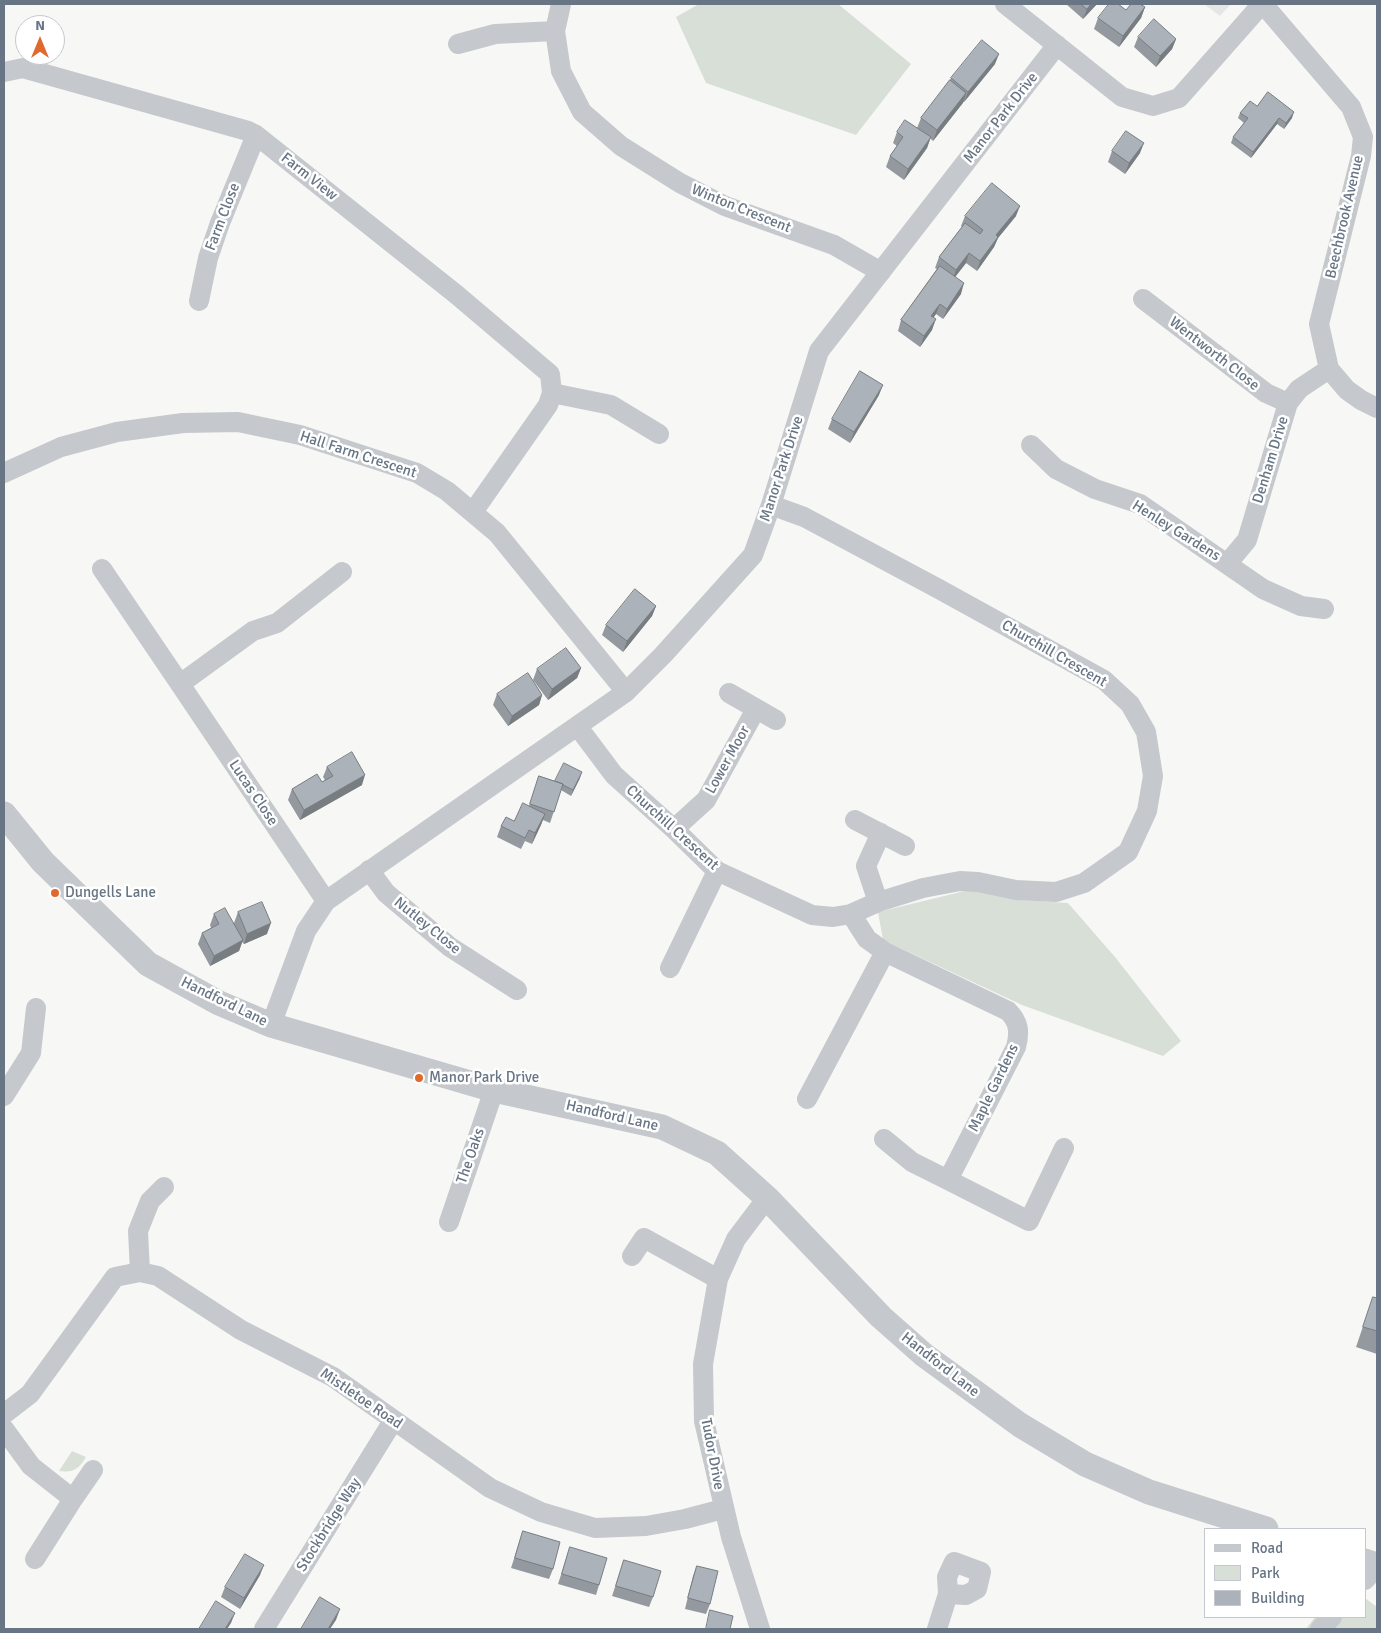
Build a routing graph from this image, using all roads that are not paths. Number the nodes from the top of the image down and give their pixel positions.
1 (561, 4) edge
2 (1005, 4) edge
3 (1262, 4) edge
4 (555, 31) junction
5 (458, 44) dead end
6 (1057, 45) junction
7 (4, 72) edge
8 (256, 135) junction
9 (881, 272) junction
10 (1143, 299) dead end
11 (199, 301) dead end
12 (1329, 369) junction
13 (552, 393) junction
14 (1288, 402) junction
15 (1377, 408) edge
16 (659, 434) dead end
17 (1031, 445) dead end
18 (4, 473) edge
19 (771, 505) junction
20 (473, 512) junction
21 (1227, 564) junction
22 (102, 569) dead end
23 (342, 572) dead end
24 (1324, 609) dead end
25 (180, 684) junction
26 (626, 692) junction
27 (729, 693) dead end
28 (756, 709) junction
29 (776, 720) dead end
30 (578, 727) junction
31 (4, 814) edge
32 (855, 820) dead end
33 (674, 829) junction
34 (881, 833) junction
35 (905, 846) dead end
36 (369, 870) junction
37 (717, 871) junction
38 (326, 901) junction
39 (878, 902) junction
40 (851, 914) junction
41 (885, 952) junction
42 (670, 968) dead end
43 (517, 990) dead end
44 (36, 1008) dead end
45 (271, 1025) junction
46 (494, 1090) junction
47 (4, 1096) edge
48 (807, 1099) dead end
49 (884, 1139) dead end
50 (1064, 1148) dead end
51 (948, 1180) junction
52 (164, 1187) dead end
53 (767, 1198) junction
54 (449, 1222) dead end
55 (632, 1256) dead end
56 (140, 1272) junction
57 (718, 1279) junction
58 (4, 1414) edge
59 (393, 1420) junction
60 (4, 1429) edge
61 (93, 1470) dead end
62 (73, 1499) junction
63 (723, 1509) junction
64 (1263, 1528) edge
65 (35, 1559) dead end
66 (1377, 1565) edge
67 (1366, 1579) edge
68 (948, 1594) dead end
69 (1331, 1618) edge
70 (264, 1629) edge
71 (760, 1629) edge
72 (937, 1629) edge
73 (1320, 1629) edge

1 - 4 street, Winton Crescent
2 - 6 street
3 - 6 street
3 - 12 street, Beechbrook Avenue
4 - 5 street
4 - 9 street, Winton Crescent
6 - 9 street, Manor Park Drive
7 - 8 street, Farm View
8 - 11 street, Farm Close
8 - 13 street, Farm View
9 - 19 street, Manor Park Drive
10 - 14 street, Wentworth Close
12 - 14 street, Denham Drive
12 - 15 street, Beechbrook Avenue
13 - 16 street
13 - 20 street
14 - 21 street, Denham Drive
17 - 21 street, Henley Gardens
18 - 20 street, Hall Farm Crescent
19 - 26 street, Manor Park Drive
19 - 39 street, Churchill Crescent
20 - 26 street, Hall Farm Crescent
21 - 24 street, Henley Gardens
22 - 25 street, Lucas Close
23 - 25 street
25 - 38 street, Lucas Close
26 - 30 street, Manor Park Drive
27 - 28 street, Lower Moor
28 - 29 street, Lower Moor
28 - 33 street, Lower Moor
30 - 33 street, Churchill Crescent
30 - 36 street, Manor Park Drive
31 - 45 street, Handford Lane
32 - 34 street
33 - 37 street, Churchill Crescent
34 - 35 street
34 - 39 street
36 - 38 street, Manor Park Drive
36 - 43 street, Nutley Close
37 - 40 street, Churchill Crescent
37 - 42 street
38 - 45 street, Manor Park Drive
39 - 40 street, Churchill Crescent
40 - 41 street, Maple Gardens
41 - 48 street
41 - 51 street, Maple Gardens
44 - 47 street
45 - 46 street, Handford Lane
46 - 53 street, Handford Lane
46 - 54 street, The Oaks
49 - 51 street
50 - 51 street
52 - 56 street
53 - 57 street, Tudor Drive
53 - 64 street, Handford Lane
55 - 57 street
56 - 58 street, Mistletoe Road
56 - 59 street, Mistletoe Road
57 - 63 street, Tudor Drive
59 - 63 street, Mistletoe Road
59 - 70 street, Stockbridge Way
60 - 62 street
61 - 62 street
62 - 65 street
63 - 71 street, Tudor Drive
66 - 67 street
68 - 72 street
69 - 73 street

